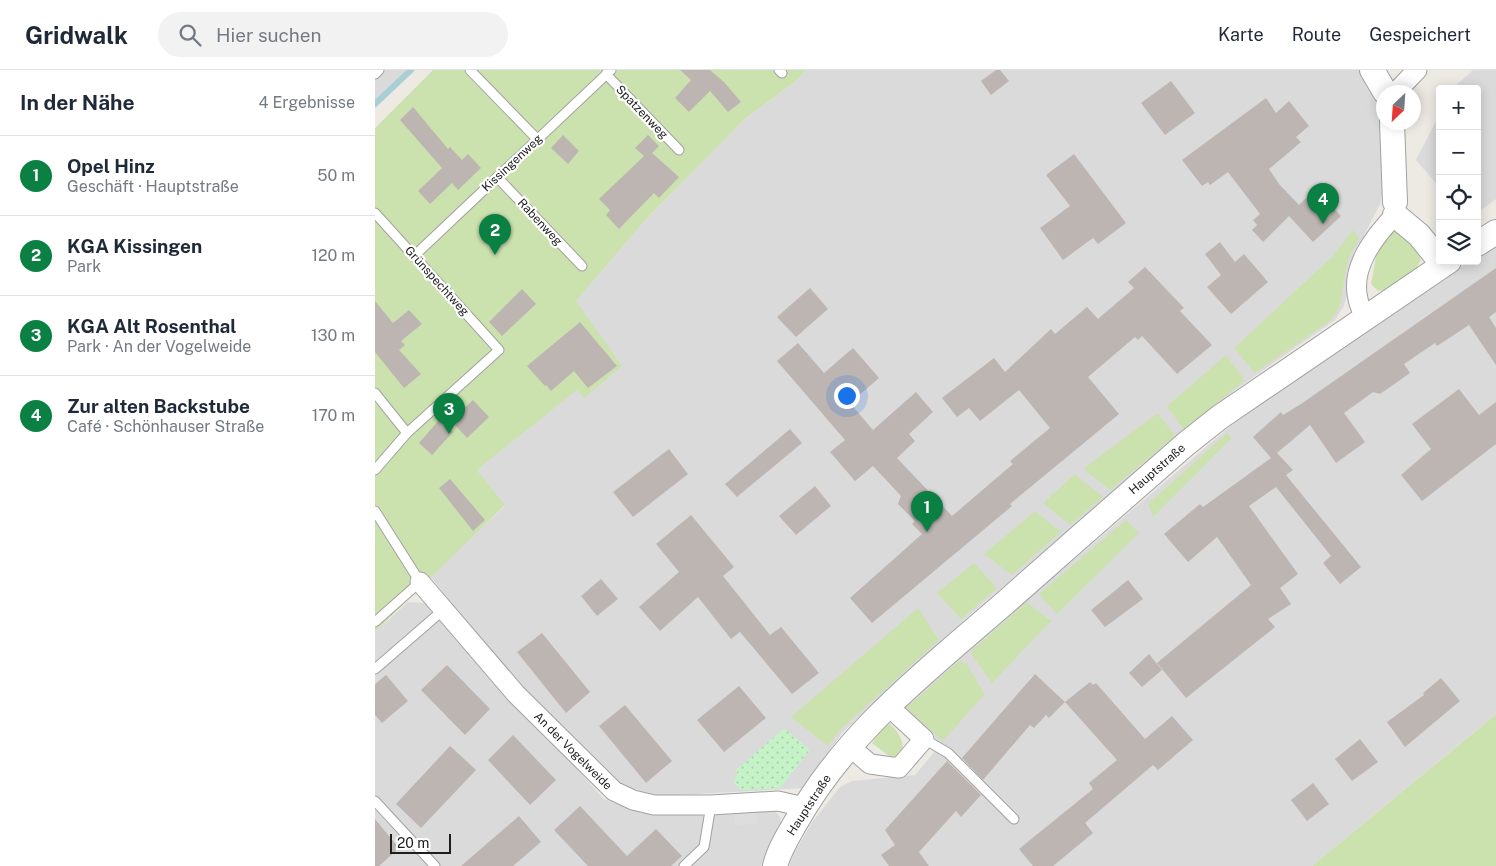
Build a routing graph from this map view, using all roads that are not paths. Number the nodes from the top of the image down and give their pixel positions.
1 (379, 70) edge
2 (470, 70) edge
3 (1372, 70) edge
4 (1417, 70) edge
5 (609, 72) edge
6 (375, 74) edge
7 (1381, 85) edge
8 (1403, 85) edge
9 (1392, 130) edge
10 (537, 139) junction
11 (679, 150) dead end
12 (497, 177) junction
13 (1395, 208) junction
14 (375, 214) edge
15 (1496, 232) edge
16 (1481, 241) edge
17 (1436, 254) edge
18 (414, 256) junction
19 (1439, 265) edge
20 (582, 266) dead end
21 (1365, 317) junction
22 (375, 393) edge
23 (407, 433) junction
24 (375, 470) edge
25 (375, 511) edge
26 (420, 582) junction
27 (443, 611) junction
28 (375, 622) edge
29 (375, 669) edge
30 (887, 705) junction
31 (924, 739) junction
32 (849, 746) junction
33 (375, 801) edge
34 (711, 805) junction
35 (804, 807) junction
36 (1014, 818) dead end
37 (435, 866) edge
38 (684, 866) edge
39 (775, 866) edge

1 - 6 lane
2 - 10 lane
3 - 7 street
4 - 8 street
5 - 10 lane, Kissingenweg
5 - 11 lane, Spatzenweg
9 - 13 street
10 - 12 lane, Kissingenweg
12 - 18 lane, Kissingenweg
12 - 20 lane, Rabenweg
13 - 17 street
13 - 21 street
14 - 18 lane, Grünspechtweg
15 - 16 street
18 - 23 lane, Grünspechtweg
19 - 21 street, Hauptstraße
21 - 30 street, Hauptstraße
22 - 23 lane
23 - 24 lane
25 - 26 lane
26 - 27 street, An der Vogelweide
26 - 28 lane
27 - 29 lane
27 - 34 street, An der Vogelweide
30 - 31 street
30 - 32 street, Hauptstraße
31 - 32 street
31 - 36 lane
32 - 35 street, Hauptstraße
33 - 37 lane
34 - 35 street, An der Vogelweide
34 - 38 lane
35 - 39 street, Hauptstraße

